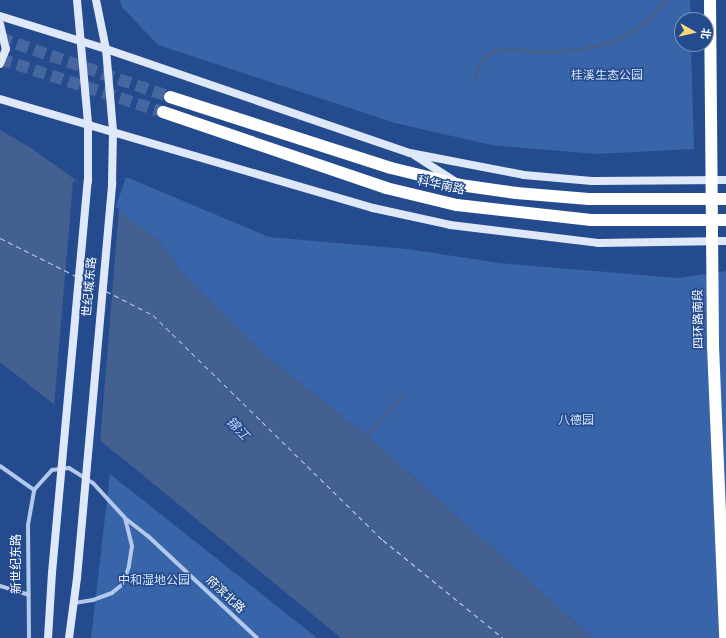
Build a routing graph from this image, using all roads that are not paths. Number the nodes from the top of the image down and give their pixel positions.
1 (77, 0) edge
2 (96, 0) edge
3 (710, 2) edge
4 (0, 16) edge
5 (0, 24) edge
6 (81, 40) junction
7 (106, 49) junction
8 (0, 64) edge
9 (170, 96) tunnel mouth
10 (0, 99) edge
11 (163, 112) tunnel mouth
12 (88, 124) junction
13 (112, 131) junction
14 (410, 153) junction
15 (726, 180) edge
16 (460, 185) junction
17 (726, 199) edge
18 (726, 220) edge
19 (726, 241) edge
20 (0, 466) edge
21 (34, 490) junction
22 (125, 518) junction
23 (0, 586) edge
24 (29, 595) junction
25 (74, 603) junction
26 (29, 638) edge
27 (48, 638) edge
28 (69, 638) edge
29 (257, 638) edge
30 (725, 638) edge

1 - 6 main road, 世纪城东路
2 - 7 main road, 世纪城东路
3 - 30 highway, 四环路南段, bridge
4 - 6 main road
5 - 8 main road
6 - 7 main road
6 - 12 main road, 世纪城东路
7 - 13 main road, 世纪城东路
7 - 14 main road
9 - 16 highway, 科华南路
10 - 12 main road
11 - 18 highway, 科华南路
12 - 13 main road
12 - 27 main road, 世纪城东路, bridge
13 - 19 main road
13 - 25 main road, 世纪城东路, bridge
14 - 15 main road
14 - 16 main road
16 - 17 highway, 科华南路
20 - 21 street
21 - 22 street, 府滨北路
21 - 24 street, 新世纪东路
22 - 25 street, 府滨北路
22 - 29 street, 府滨北路
23 - 24 street
24 - 26 street, 新世纪东路
25 - 28 main road

